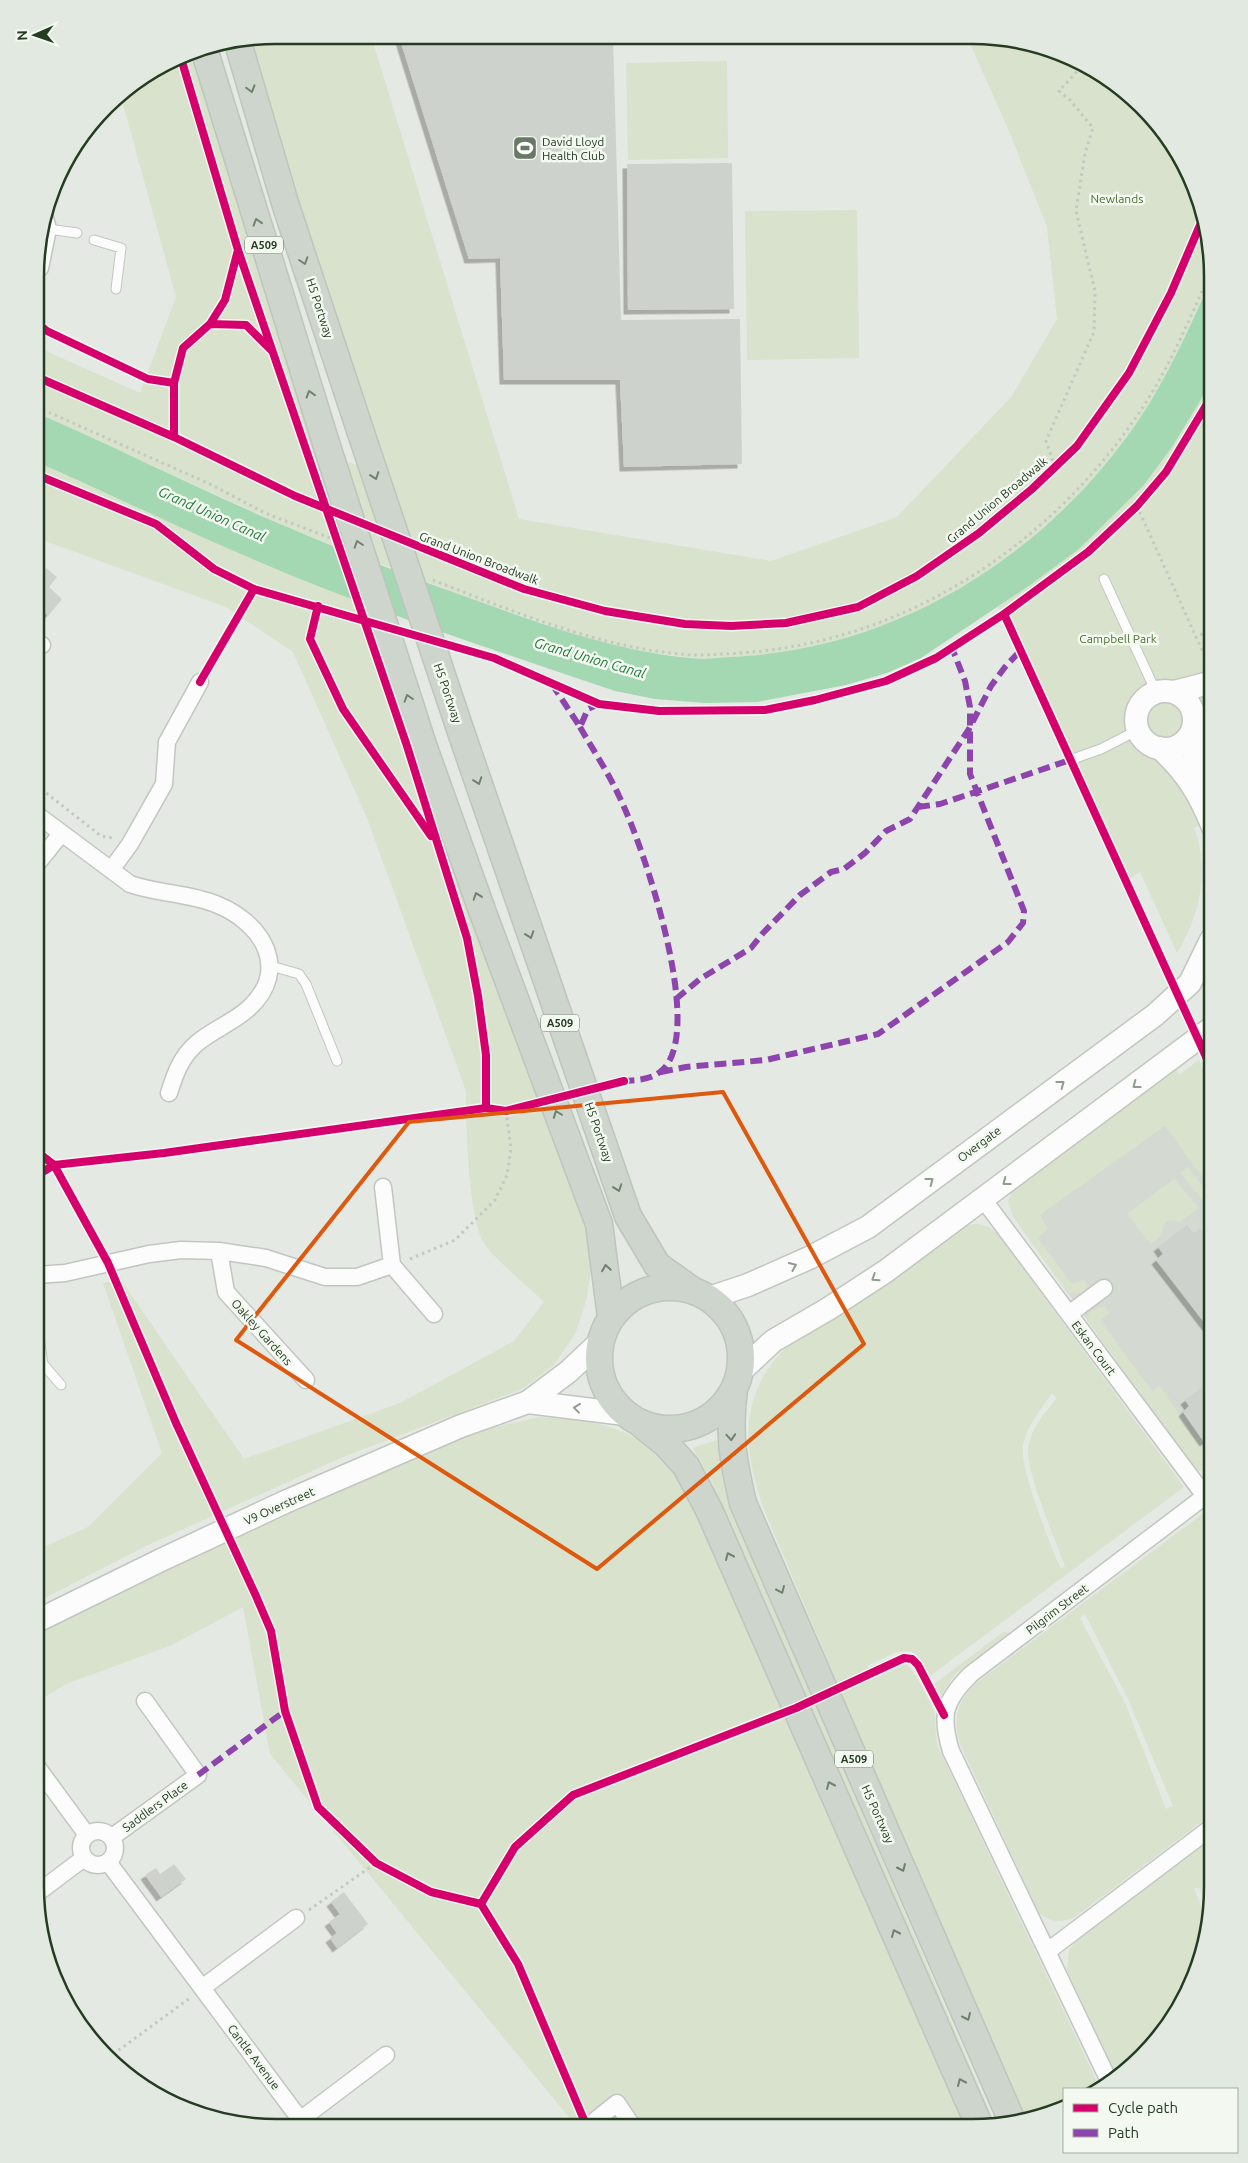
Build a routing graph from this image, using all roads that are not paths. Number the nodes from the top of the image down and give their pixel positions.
1 (239, 47) edge
2 (206, 55) edge
3 (50, 224) edge
4 (77, 233) dead end
5 (94, 240) dead end
6 (116, 289) dead end
7 (1104, 579) dead end
8 (1204, 678) edge
9 (200, 682) dead end
10 (1165, 692) junction
11 (1200, 724) edge
12 (1138, 730) junction
13 (1160, 748) junction
14 (1070, 760) dead end
15 (1198, 792) junction
16 (1204, 806) edge
17 (44, 820) edge
18 (61, 834) junction
19 (44, 855) edge
20 (112, 870) junction
21 (1204, 958) edge
22 (271, 966) junction
23 (1204, 1034) edge
24 (337, 1061) dead end
25 (169, 1093) dead end
26 (383, 1187) dead end
27 (983, 1199) junction
28 (219, 1251) junction
29 (392, 1265) junction
30 (44, 1274) edge
31 (1104, 1288) dead end
32 (701, 1294) junction
33 (434, 1314) dead end
34 (1068, 1314) junction
35 (611, 1317) junction
36 (600, 1342) junction
37 (44, 1365) edge
38 (306, 1380) dead end
39 (737, 1380) junction
40 (61, 1385) dead end
41 (528, 1402) junction
42 (633, 1419) junction
43 (1204, 1487) edge
44 (1204, 1497) edge
45 (44, 1618) edge
46 (145, 1701) dead end
47 (44, 1776) edge
48 (1204, 1833) edge
49 (87, 1835) junction
50 (112, 1837) junction
51 (84, 1858) junction
52 (108, 1862) junction
53 (44, 1888) edge
54 (296, 1918) road end
55 (1048, 1951) junction
56 (202, 1988) junction
57 (386, 2055) dead end
58 (1107, 2076) edge
59 (1010, 2116) edge
60 (300, 2119) edge
61 (308, 2119) edge
62 (597, 2119) edge
63 (628, 2119) edge
64 (976, 2119) edge

1 -> 32 main road, H5 Portway / A509, bridge
35 -> 2 main road, A509, bridge
3 - 4 lane
5 - 6 lane
7 - 10 lane
8 - 10 street
9 - 20 street
10 - 11 street
10 - 12 street
11 - 13 street
11 - 15 street
12 - 13 street
12 - 14 lane
13 - 15 street
15 - 16 street
17 - 18 street
18 - 19 street
18 - 20 street
20 - 22 street
32 -> 21 street, Overgate
22 - 24 lane
22 - 25 street
23 -> 27 street
26 - 29 street
27 - 34 street, Eskan Court
27 -> 39 street
28 - 29 street
28 - 30 street
28 - 38 street, Oakley Gardens
29 - 33 street
31 - 34 street
32 - 35 main road, A509
32 - 39 main road, A509
34 - 43 street, Eskan Court
35 - 36 main road, A509
36 - 41 street, V9 Overstreet
36 - 42 main road, A509
37 - 40 lane
39 - 42 main road
39 -> 59 main road, H5 Portway / A509
42 -> 41 street, V9 Overstreet
41 - 45 street, V9 Overstreet
64 -> 42 main road, A509
44 - 55 street, Pilgrim Street
46 - 50 street, Saddlers Place
47 - 49 street
48 - 55 street
49 - 50 street
49 - 51 street
50 - 52 street
51 - 52 street
51 - 53 street
52 - 56 street, Cantle Avenue
54 - 56 street
55 - 58 street, Pilgrim Street
56 - 60 street, Cantle Avenue
57 - 61 street
62 - 63 street

